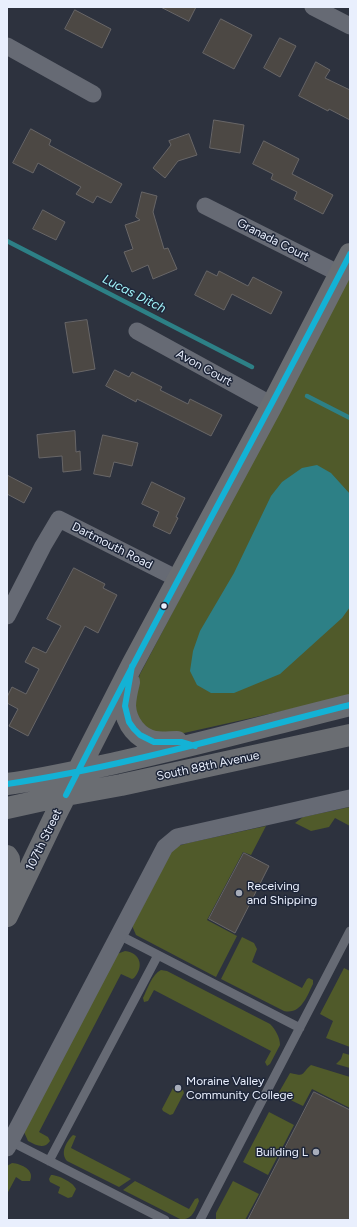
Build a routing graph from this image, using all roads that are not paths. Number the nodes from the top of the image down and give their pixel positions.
1 (313, 7) edge
2 (350, 26) edge
3 (7, 46) edge
4 (93, 94) dead end
5 (205, 206) dead end
6 (350, 254) edge
7 (340, 274) junction
8 (137, 331) dead end
9 (272, 405) junction
10 (178, 580) junction
11 (7, 616) edge
12 (132, 665) junction
13 (350, 706) edge
14 (350, 735) edge
15 (195, 746) junction
16 (77, 772) junction
17 (7, 784) edge
18 (66, 795) junction
19 (350, 798) edge
20 (7, 808) edge
21 (7, 856) edge
22 (8, 913) edge
23 (350, 930) edge
24 (119, 934) junction
25 (158, 955) junction
26 (300, 1028) junction
27 (9, 1141) edge
28 (49, 1161) junction
29 (165, 1220) edge
30 (200, 1220) edge

1 - 2 street
3 - 4 street
5 - 7 street, Granada Court
6 - 7 street, 107th Street
7 - 9 street, 107th Street
8 - 9 street, Avon Court
9 - 10 street, 107th Street
10 - 11 street, Dartmouth Road
10 - 12 street, 107th Street
12 - 15 street
12 - 16 street, 107th Street
13 - 15 street
14 - 18 street, South 88th Avenue
15 - 16 street
16 - 17 street
16 - 18 street, 107th Street
18 - 20 street, South 88th Avenue
18 - 22 street, 107th Street
19 - 24 street
21 - 22 street
23 - 26 lane
24 - 25 lane
24 - 27 street
25 - 26 lane
25 - 28 lane
26 - 30 lane
27 - 28 lane
28 - 29 lane

